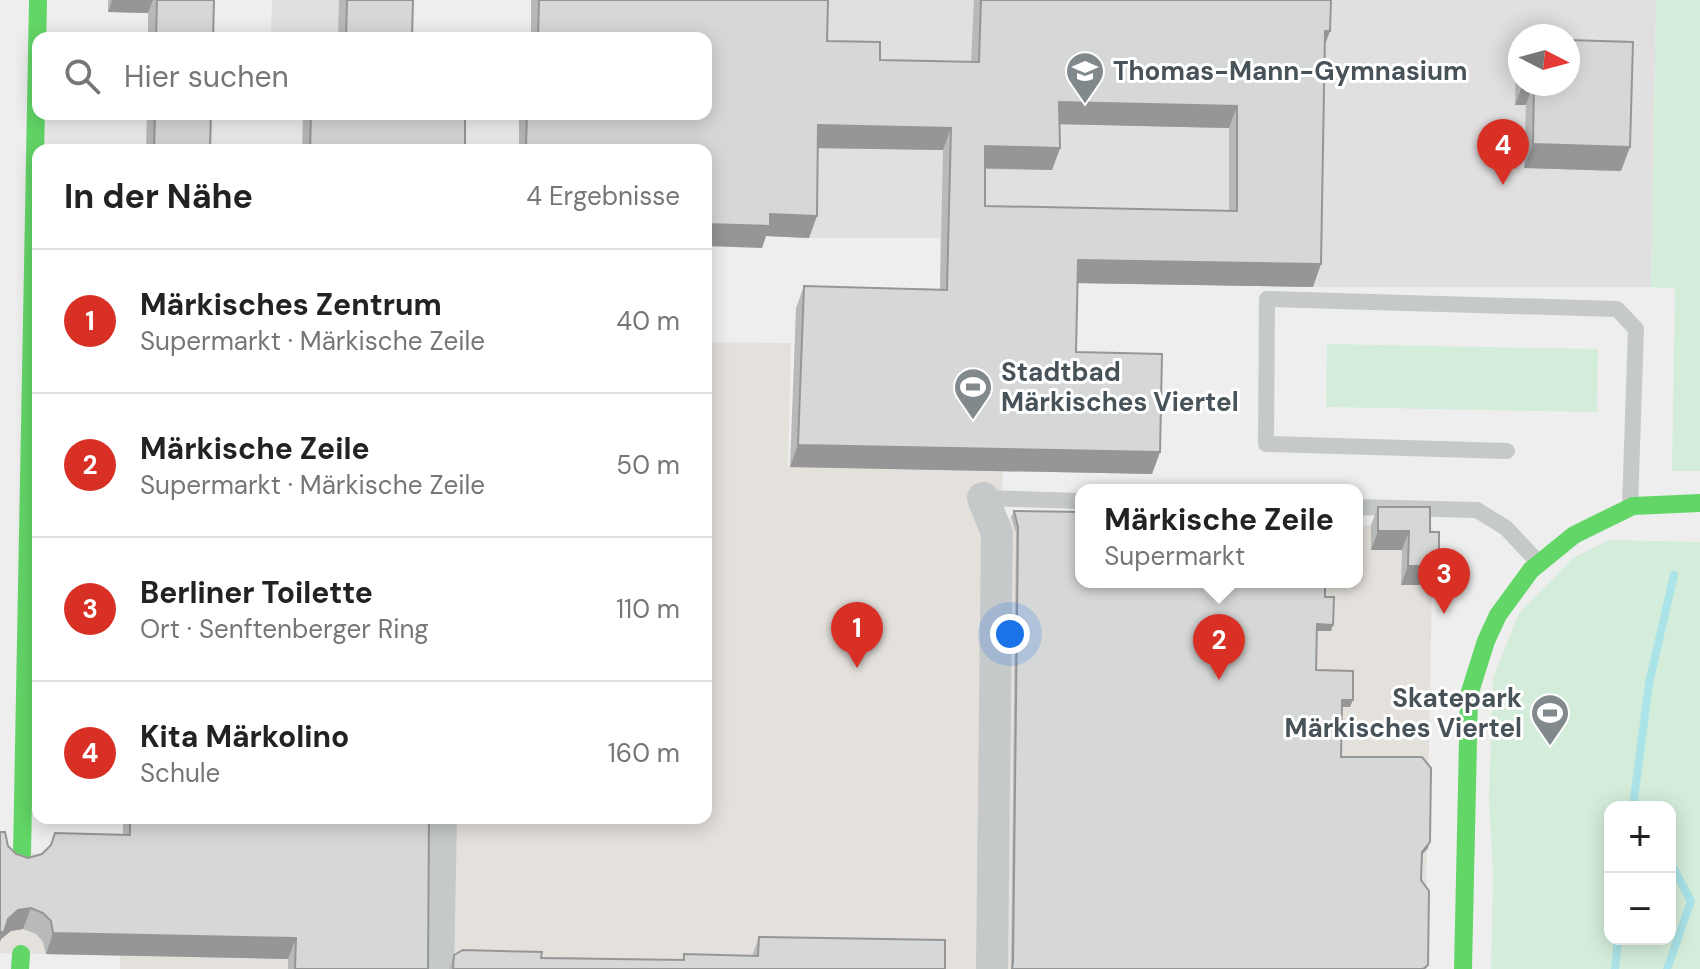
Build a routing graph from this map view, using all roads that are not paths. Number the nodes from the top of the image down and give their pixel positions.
1 (38, 0) edge
2 (37, 32) edge
3 (35, 120) edge
4 (34, 144) edge
5 (32, 234) edge
6 (1507, 451) dead end
7 (983, 498) joint
8 (1075, 501) edge
9 (1700, 503) edge
10 (1363, 507) edge
11 (1630, 507) junction
12 (1538, 563) junction
13 (441, 824) edge
14 (22, 854) edge
15 (438, 969) edge
16 (992, 969) edge
17 (1463, 969) edge

1 - 2 main road
3 - 4 main road
5 - 14 main road
6 - 11 lane
7 - 8 lane
7 - 16 street
9 - 11 main road
10 - 12 lane
11 - 12 main road
12 - 17 main road
13 - 15 street

